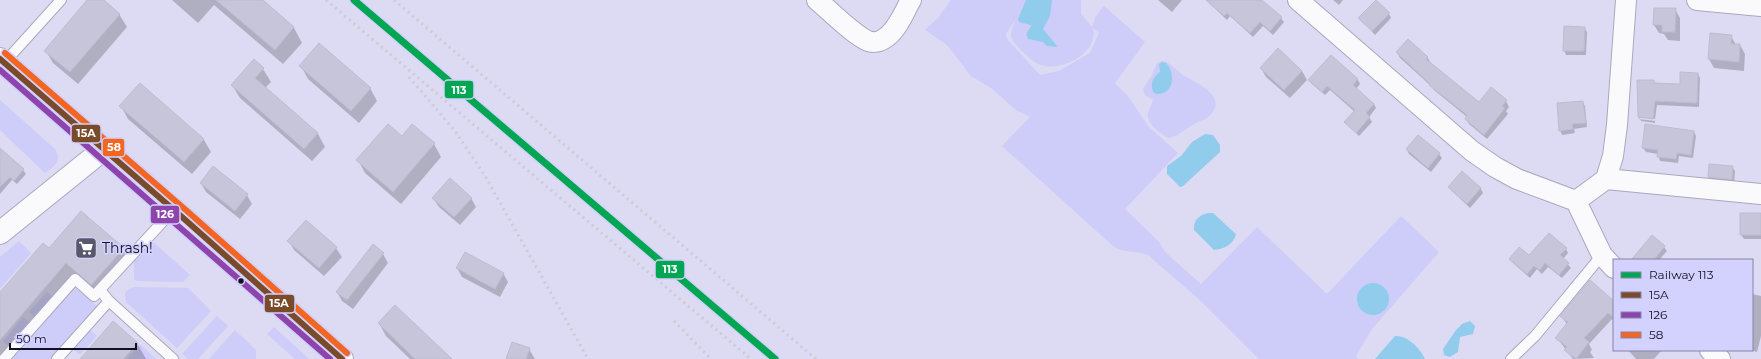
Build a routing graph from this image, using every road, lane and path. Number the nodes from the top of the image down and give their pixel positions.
1 (61, 0) edge
2 (817, 0) edge
3 (911, 0) edge
4 (1298, 0) edge
5 (1626, 0) edge
6 (1697, 0) edge
7 (1761, 6) edge
8 (1, 64) edge
9 (100, 153) junction
10 (1606, 179) junction
11 (1761, 194) edge
12 (1576, 201) junction
13 (167, 217) junction
14 (0, 233) edge
15 (1608, 261) edge
16 (100, 290) junction
17 (109, 301) junction
18 (1711, 351) edge
19 (4, 359) edge
20 (57, 359) edge
21 (173, 359) edge
22 (325, 359) edge
23 (342, 359) edge
24 (1511, 359) edge
25 (1720, 359) edge

1 - 8 lane
2 - 3 street
4 - 12 street
5 - 10 street
6 - 7 street
8 - 9 main road
9 - 13 main road
9 - 14 main road
9 - 23 main road
10 - 11 street
10 - 12 street
12 - 15 street
13 - 16 lane
13 - 22 main road
15 - 24 lane
16 - 17 lane
16 - 19 lane
17 - 20 lane
17 - 21 lane
18 - 25 street

